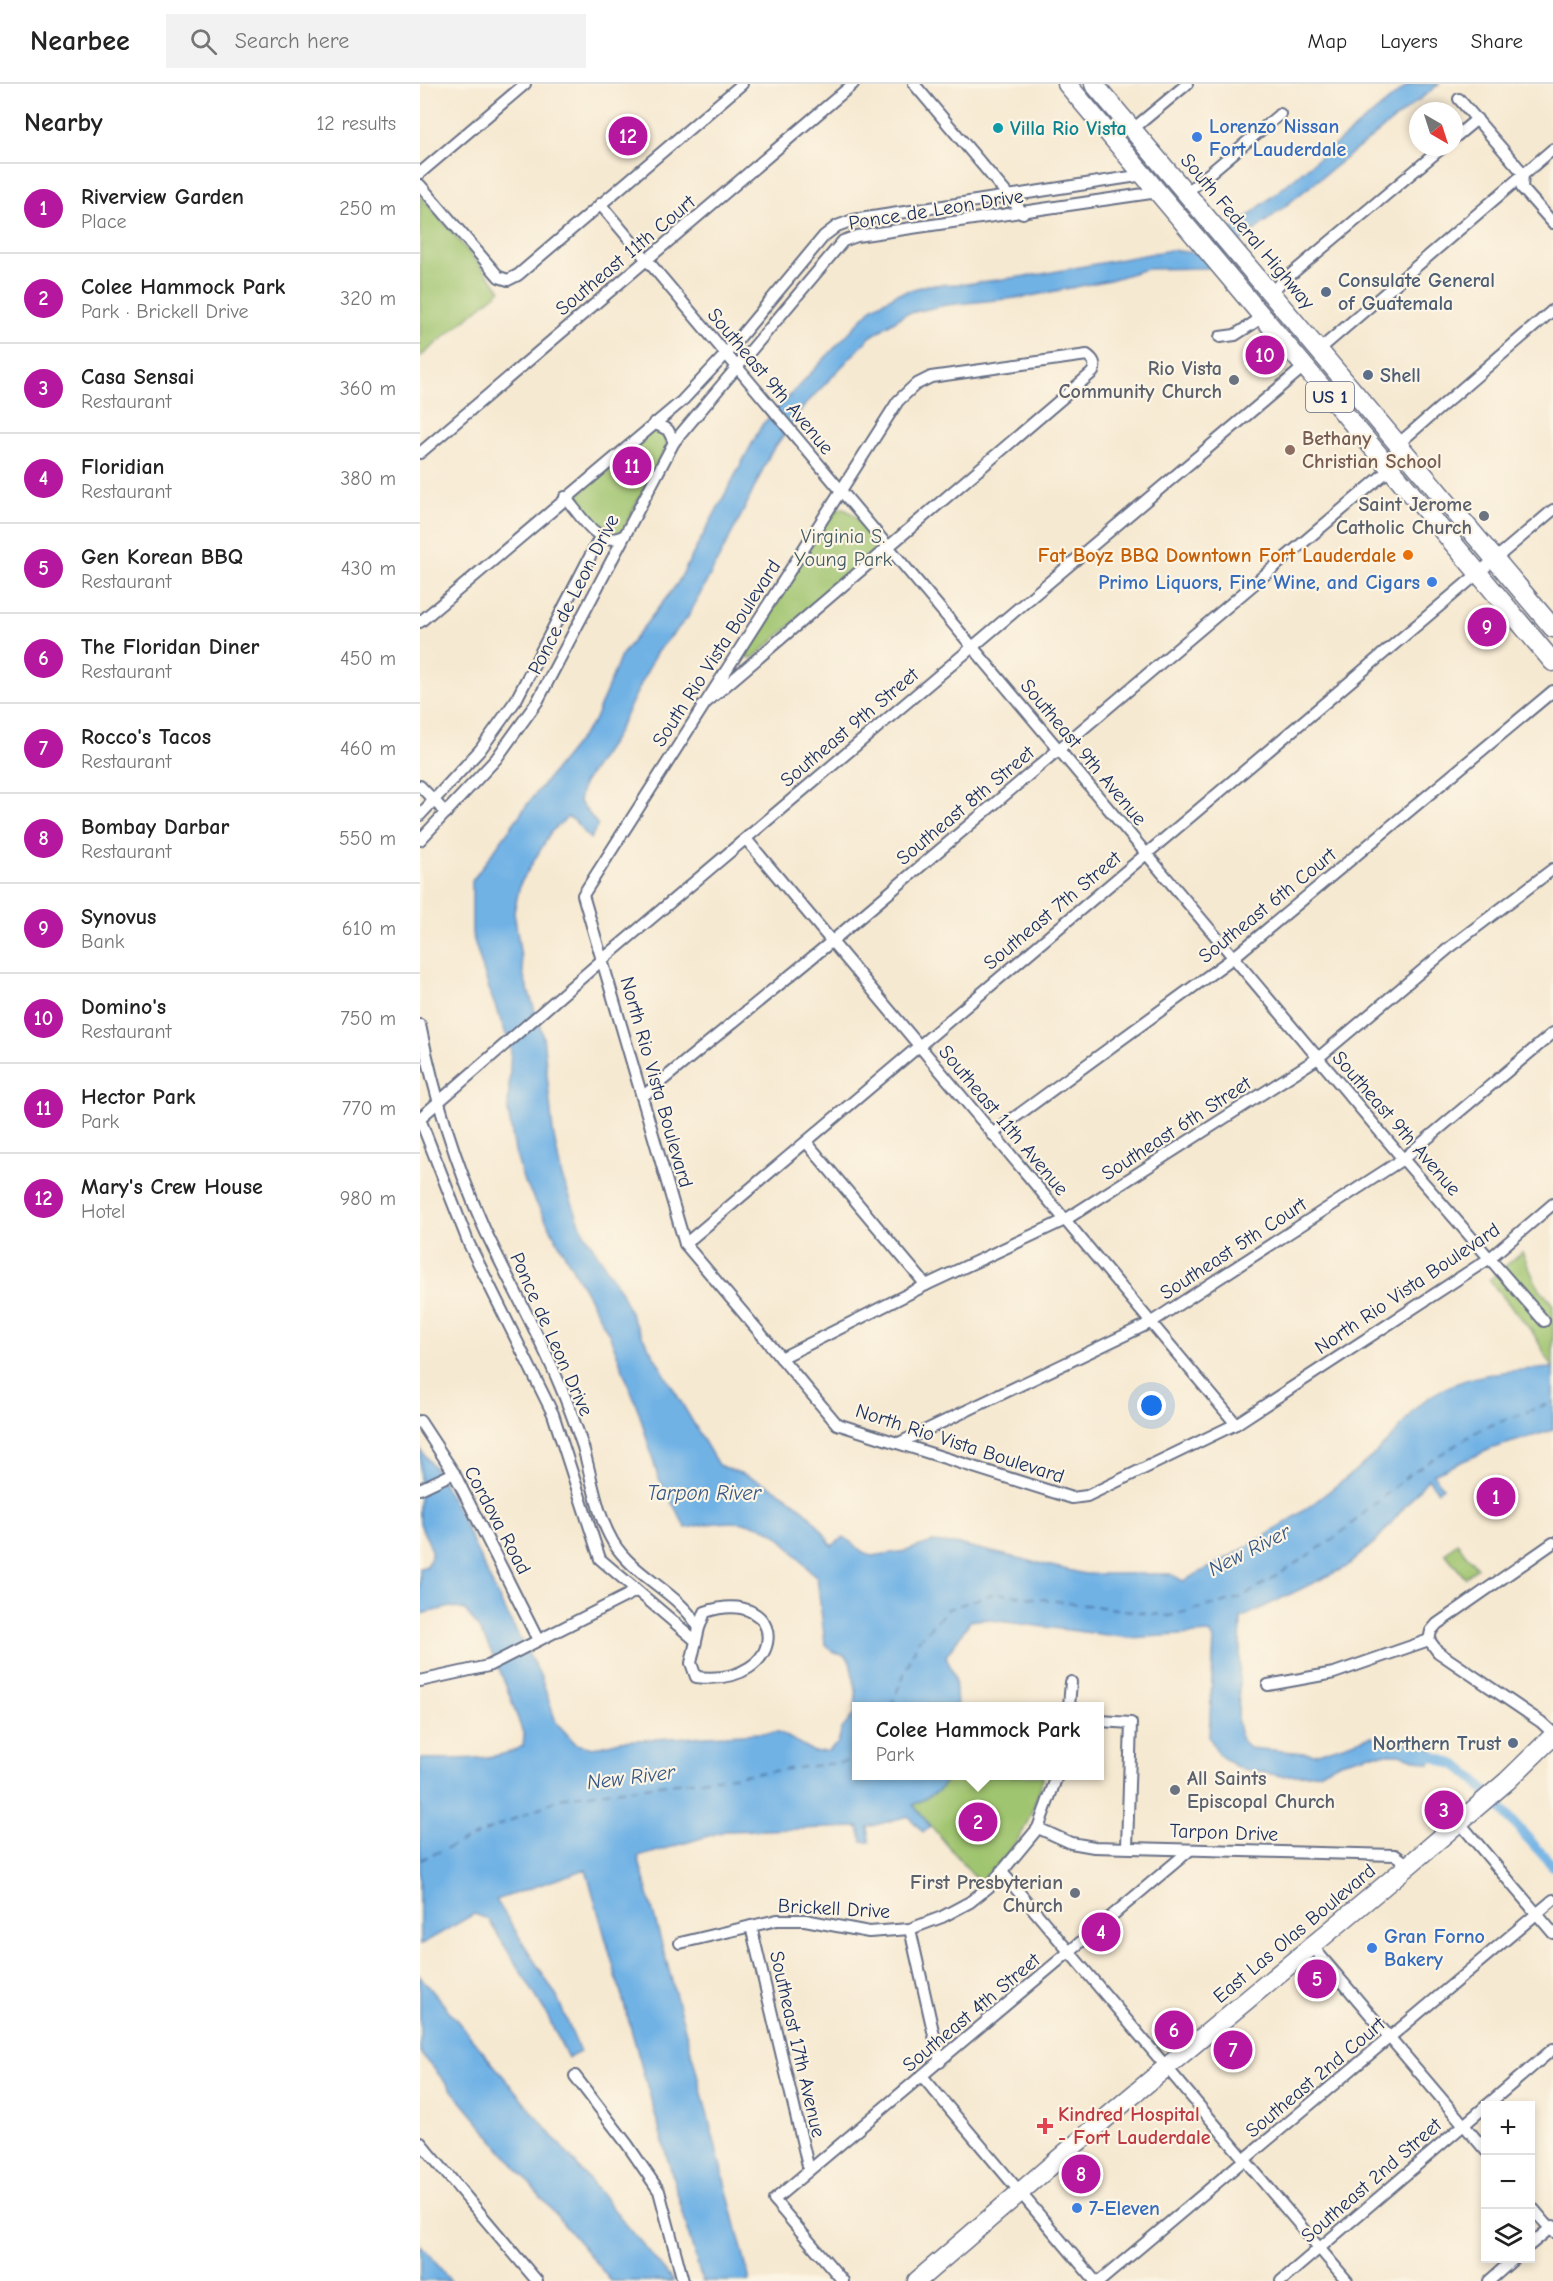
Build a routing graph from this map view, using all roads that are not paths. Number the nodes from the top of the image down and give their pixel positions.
1 (525, 84) edge
2 (742, 84) edge
3 (853, 84) edge
4 (914, 84) edge
5 (1067, 84) edge
6 (1094, 84) edge
7 (1187, 84) edge
8 (1459, 99) dead end
9 (1280, 114) dead end
10 (1477, 119) junction
11 (1098, 121) junction
12 (1133, 129) junction
13 (1463, 131) edge
14 (1553, 149) edge
15 (1432, 156) edge
16 (420, 173) edge
17 (1523, 173) junction
18 (1144, 175) junction
19 (420, 185) edge
20 (1082, 185) junction
21 (1158, 192) junction
22 (1186, 193) junction
23 (1008, 196) junction
24 (600, 204) junction
25 (1084, 205) junction
26 (1023, 213) junction
27 (1553, 223) edge
28 (647, 260) junction
29 (1270, 292) junction
30 (1553, 310) edge
31 (1263, 317) junction
32 (746, 329) junction
33 (1220, 337) dead end
34 (1281, 338) junction
35 (758, 340) junction
36 (1319, 350) junction
37 (725, 355) junction
38 (1305, 366) junction
39 (736, 368) junction
40 (1340, 375) junction
41 (654, 423) junction
42 (674, 442) junction
43 (1398, 444) junction
44 (420, 453) edge
45 (1390, 469) junction
46 (842, 492) junction
47 (565, 497) junction
48 (1553, 510) edge
49 (623, 536) junction
50 (600, 537) junction
51 (888, 547) junction
52 (593, 549) junction
53 (612, 556) junction
54 (1495, 560) junction
55 (1479, 574) junction
56 (420, 622) edge
57 (1553, 628) edge
58 (972, 646) junction
59 (740, 649) junction
60 (1553, 662) edge
61 (752, 663) junction
62 (1553, 691) edge
63 (702, 706) junction
64 (1059, 750) junction
65 (420, 786) edge
66 (434, 799) junction
67 (446, 813) junction
68 (420, 815) edge
69 (746, 839) junction
70 (420, 840) edge
71 (1147, 854) junction
72 (1553, 869) edge
73 (831, 942) junction
74 (1234, 957) junction
75 (603, 960) junction
76 (420, 1024) edge
77 (1553, 1033) edge
78 (918, 1047) junction
79 (1318, 1058) junction
80 (642, 1096) junction
81 (437, 1103) junction
82 (420, 1119) edge
83 (992, 1134) junction
84 (807, 1143) junction
85 (1403, 1159) junction
86 (1553, 1204) edge
87 (1065, 1220) junction
88 (685, 1244) junction
89 (1490, 1258) junction
90 (926, 1285) junction
91 (1544, 1321) dead end
92 (1150, 1323) junction
93 (781, 1358) junction
94 (420, 1421) edge
95 (1236, 1424) junction
96 (901, 1442) junction
97 (454, 1473) junction
98 (420, 1490) edge
99 (1553, 1543) edge
100 (636, 1591) junction
101 (699, 1628) junction
102 (695, 1640) junction
103 (1429, 1640) junction
104 (533, 1643) junction
105 (420, 1681) edge
106 (1071, 1682) dead end
107 (1268, 1685) dead end
108 (1070, 1702) edge
109 (1104, 1721) edge
110 (1553, 1735) edge
111 (1553, 1746) edge
112 (1056, 1780) edge
113 (1507, 1781) junction
114 (1460, 1822) junction
115 (1038, 1828) junction
116 (1127, 1847) junction
117 (1190, 1850) junction
118 (1409, 1865) junction
119 (1001, 1871) junction
120 (1553, 1900) edge
121 (1537, 1914) junction
122 (751, 1926) junction
123 (910, 1929) junction
124 (1553, 1933) edge
125 (680, 1943) dead end
126 (1312, 1947) junction
127 (1069, 1953) junction
128 (1390, 2037) junction
129 (1553, 2049) edge
130 (940, 2062) junction
131 (1166, 2068) junction
132 (575, 2076) dead end
133 (922, 2076) junction
134 (1492, 2101) edge
135 (1481, 2110) edge
136 (1463, 2125) junction
137 (420, 2142) edge
138 (1481, 2146) edge
139 (1244, 2160) junction
140 (809, 2170) junction
141 (1020, 2193) junction
142 (1534, 2209) edge
143 (1552, 2229) edge
144 (1535, 2241) edge
145 (1320, 2248) junction
146 (1510, 2263) edge
147 (537, 2281) edge
148 (683, 2281) edge
149 (843, 2281) edge
150 (917, 2281) edge
151 (1095, 2281) edge
152 (1100, 2281) edge
153 (1281, 2281) edge
154 (1347, 2281) edge
155 (1489, 2281) edge

1 - 16 street
2 - 24 street
3 - 28 street, Southeast 11th Court
4 - 23 street
5 - 11 main road, US 1
6 - 12 main road, South Federal Highway / US 1
7 - 12 street
8 - 10 street
9 - 22 street
10 - 13 street
10 - 17 street
11 - 12 main road
11 - 18 main road, US 1
12 - 22 main road, South Federal Highway / US 1
14 - 17 street
15 - 29 street
17 - 27 street
17 - 36 street
18 - 20 street, Ponce de Leon Drive
18 - 21 main road, US 1
18 - 22 main road
19 - 24 street
20 - 23 street, Ponce de Leon Drive
20 - 25 street
21 - 25 street, Ponce de Leon Drive
21 - 31 main road, US 1
22 - 29 main road, South Federal Highway / US 1
23 - 26 street
23 - 32 street, Ponce de Leon Drive
24 - 28 street, Southeast 9th Avenue
25 - 26 street, Ponce de Leon Drive
26 - 35 street, Ponce de Leon Drive
28 - 37 street, Southeast 9th Avenue
28 - 44 street, Southeast 11th Court
29 - 36 main road, South Federal Highway / US 1
30 - 43 street
31 - 33 street
31 - 34 main road, US 1
32 - 35 street
32 - 37 street, Ponce de Leon Drive
34 - 36 main road
34 - 38 main road, US 1
35 - 39 street, Ponce de Leon Drive
36 - 40 main road, South Federal Highway / US 1
37 - 39 street, Southeast 9th Avenue
37 - 41 street, Ponce de Leon Drive
38 - 40 main road
38 - 45 main road, US 1
38 - 58 street, Southeast 9th Street
39 - 42 street, Ponce de Leon Drive
39 - 46 street, Southeast 9th Avenue
40 - 43 main road, South Federal Highway / US 1
41 - 42 street
41 - 47 street, Ponce de Leon Drive
42 - 49 street, Ponce de Leon Drive
43 - 54 main road, South Federal Highway / US 1
45 - 55 main road, US 1
45 - 64 street, Southeast 8th Street
46 - 51 street, Southeast 9th Avenue
46 - 51 street, South Rio Vista Boulevard
46 - 59 street, South Rio Vista Boulevard
47 - 50 street
47 - 56 street, Ponce de Leon Drive
48 - 54 street, Southeast 7th Street
49 - 50 street
49 - 53 street, Ponce de Leon Drive
50 - 52 street, Ponce de Leon Drive
51 - 58 street, Southeast 9th Avenue
51 - 61 street
52 - 53 street
52 - 66 street, Ponce de Leon Drive
53 - 67 street, Ponce de Leon Drive
54 - 55 street, Southeast 7th Street
54 - 57 main road, South Federal Highway / US 1
55 - 60 main road, US 1
55 - 71 street, Southeast 7th Street
58 - 64 street, Southeast 9th Avenue
58 - 69 street, Southeast 9th Street
59 - 61 street
59 - 63 street, South Rio Vista Boulevard
61 - 63 street
62 - 74 street, Southeast 6th Court
63 - 75 street, South Rio Vista Boulevard
64 - 71 street, Southeast 9th Avenue
64 - 73 street, Southeast 8th Street
65 - 66 street
66 - 67 street
66 - 68 street, Ponce de Leon Drive
67 - 70 street, Ponce de Leon Drive
69 - 73 street, Southeast 11th Avenue
69 - 75 street, Southeast 9th Street
71 - 74 street, Southeast 9th Avenue
71 - 78 street, Southeast 7th Street
72 - 79 street, Southeast 6th Street
73 - 78 street, Southeast 11th Avenue
73 - 80 street, Southeast 8th Street
74 - 79 street, Southeast 9th Avenue
74 - 83 street, Southeast 6th Court
75 - 80 street, North Rio Vista Boulevard
75 - 81 street, Southeast 9th Street
76 - 81 street, Ponce de Leon Drive
77 - 85 street, Southeast 5th Court
78 - 83 street, Southeast 11th Avenue
78 - 84 street, Southeast 7th Street
79 - 85 street, Southeast 9th Avenue
79 - 87 street, Southeast 6th Street
80 - 88 street, North Rio Vista Boulevard
81 - 82 street, Southeast 9th Street
81 - 101 street, Ponce de Leon Drive
82 - 100 street, Ponce de Leon Drive
83 - 87 street, Southeast 11th Avenue
84 - 88 street, Southeast 7th Street
84 - 90 street
85 - 89 street, Southeast 9th Avenue
85 - 92 street, Southeast 5th Court
86 - 89 street, North Rio Vista Boulevard
87 - 90 street, Southeast 6th Street
87 - 92 street, Southeast 11th Avenue
88 - 93 street, North Rio Vista Boulevard
89 - 91 street, Southeast 9th Avenue
89 - 95 street, North Rio Vista Boulevard
90 - 93 street, Southeast 6th Street
92 - 95 street, Southeast 11th Avenue
92 - 96 street, Southeast 5th Court
93 - 96 street, North Rio Vista Boulevard
94 - 97 street, Cordova Road
95 - 96 street, North Rio Vista Boulevard
97 - 98 street
97 - 104 street, Cordova Road
99 - 103 street
100 - 102 street, Ponce de Leon Drive
100 - 104 street
101 - 102 street
101 - 102 street
103 - 107 street
103 - 110 street
104 - 105 street
106 - 108 street
109 - 116 street
110 - 113 main road, East Las Olas Boulevard
111 - 113 main road, East Las Olas Boulevard
112 - 115 street, Brickell Drive
113 - 114 main road, East Las Olas Boulevard
114 - 118 main road, East Las Olas Boulevard
114 - 121 street
115 - 116 street, Tarpon Drive
115 - 119 street, Brickell Drive
116 - 117 street, Tarpon Drive
117 - 118 street, Tarpon Drive
117 - 127 street, Southeast 4th Street
118 - 126 main road, East Las Olas Boulevard
119 - 123 street, Brickell Drive
119 - 127 street
120 - 121 street, Southeast 2nd Court
121 - 124 street
121 - 128 street, Southeast 2nd Court
122 - 123 street, Brickell Drive
122 - 125 street, Brickell Drive
122 - 140 street, Southeast 17th Avenue
123 - 130 street
126 - 128 street
126 - 131 main road, East Las Olas Boulevard
127 - 130 street, Southeast 4th Street
127 - 131 street
128 - 136 street
128 - 139 street, Southeast 2nd Court
129 - 134 street, Southeast 2nd Street
130 - 133 street, Southeast 4th Street
131 - 139 street
131 - 141 main road, East Las Olas Boulevard
132 - 148 street
133 - 140 street, Southeast 4th Street
133 - 141 street
135 - 136 street, Southeast 2nd Street
136 - 138 street
136 - 145 street, Southeast 2nd Street
137 - 147 street
139 - 145 street
139 - 152 street, Southeast 2nd Court
140 - 149 street, Southeast 4th Street
141 - 150 main road, East Las Olas Boulevard
141 - 151 street
142 - 143 street
143 - 144 street
145 - 153 street, Southeast 2nd Street
145 - 154 street
146 - 155 street

